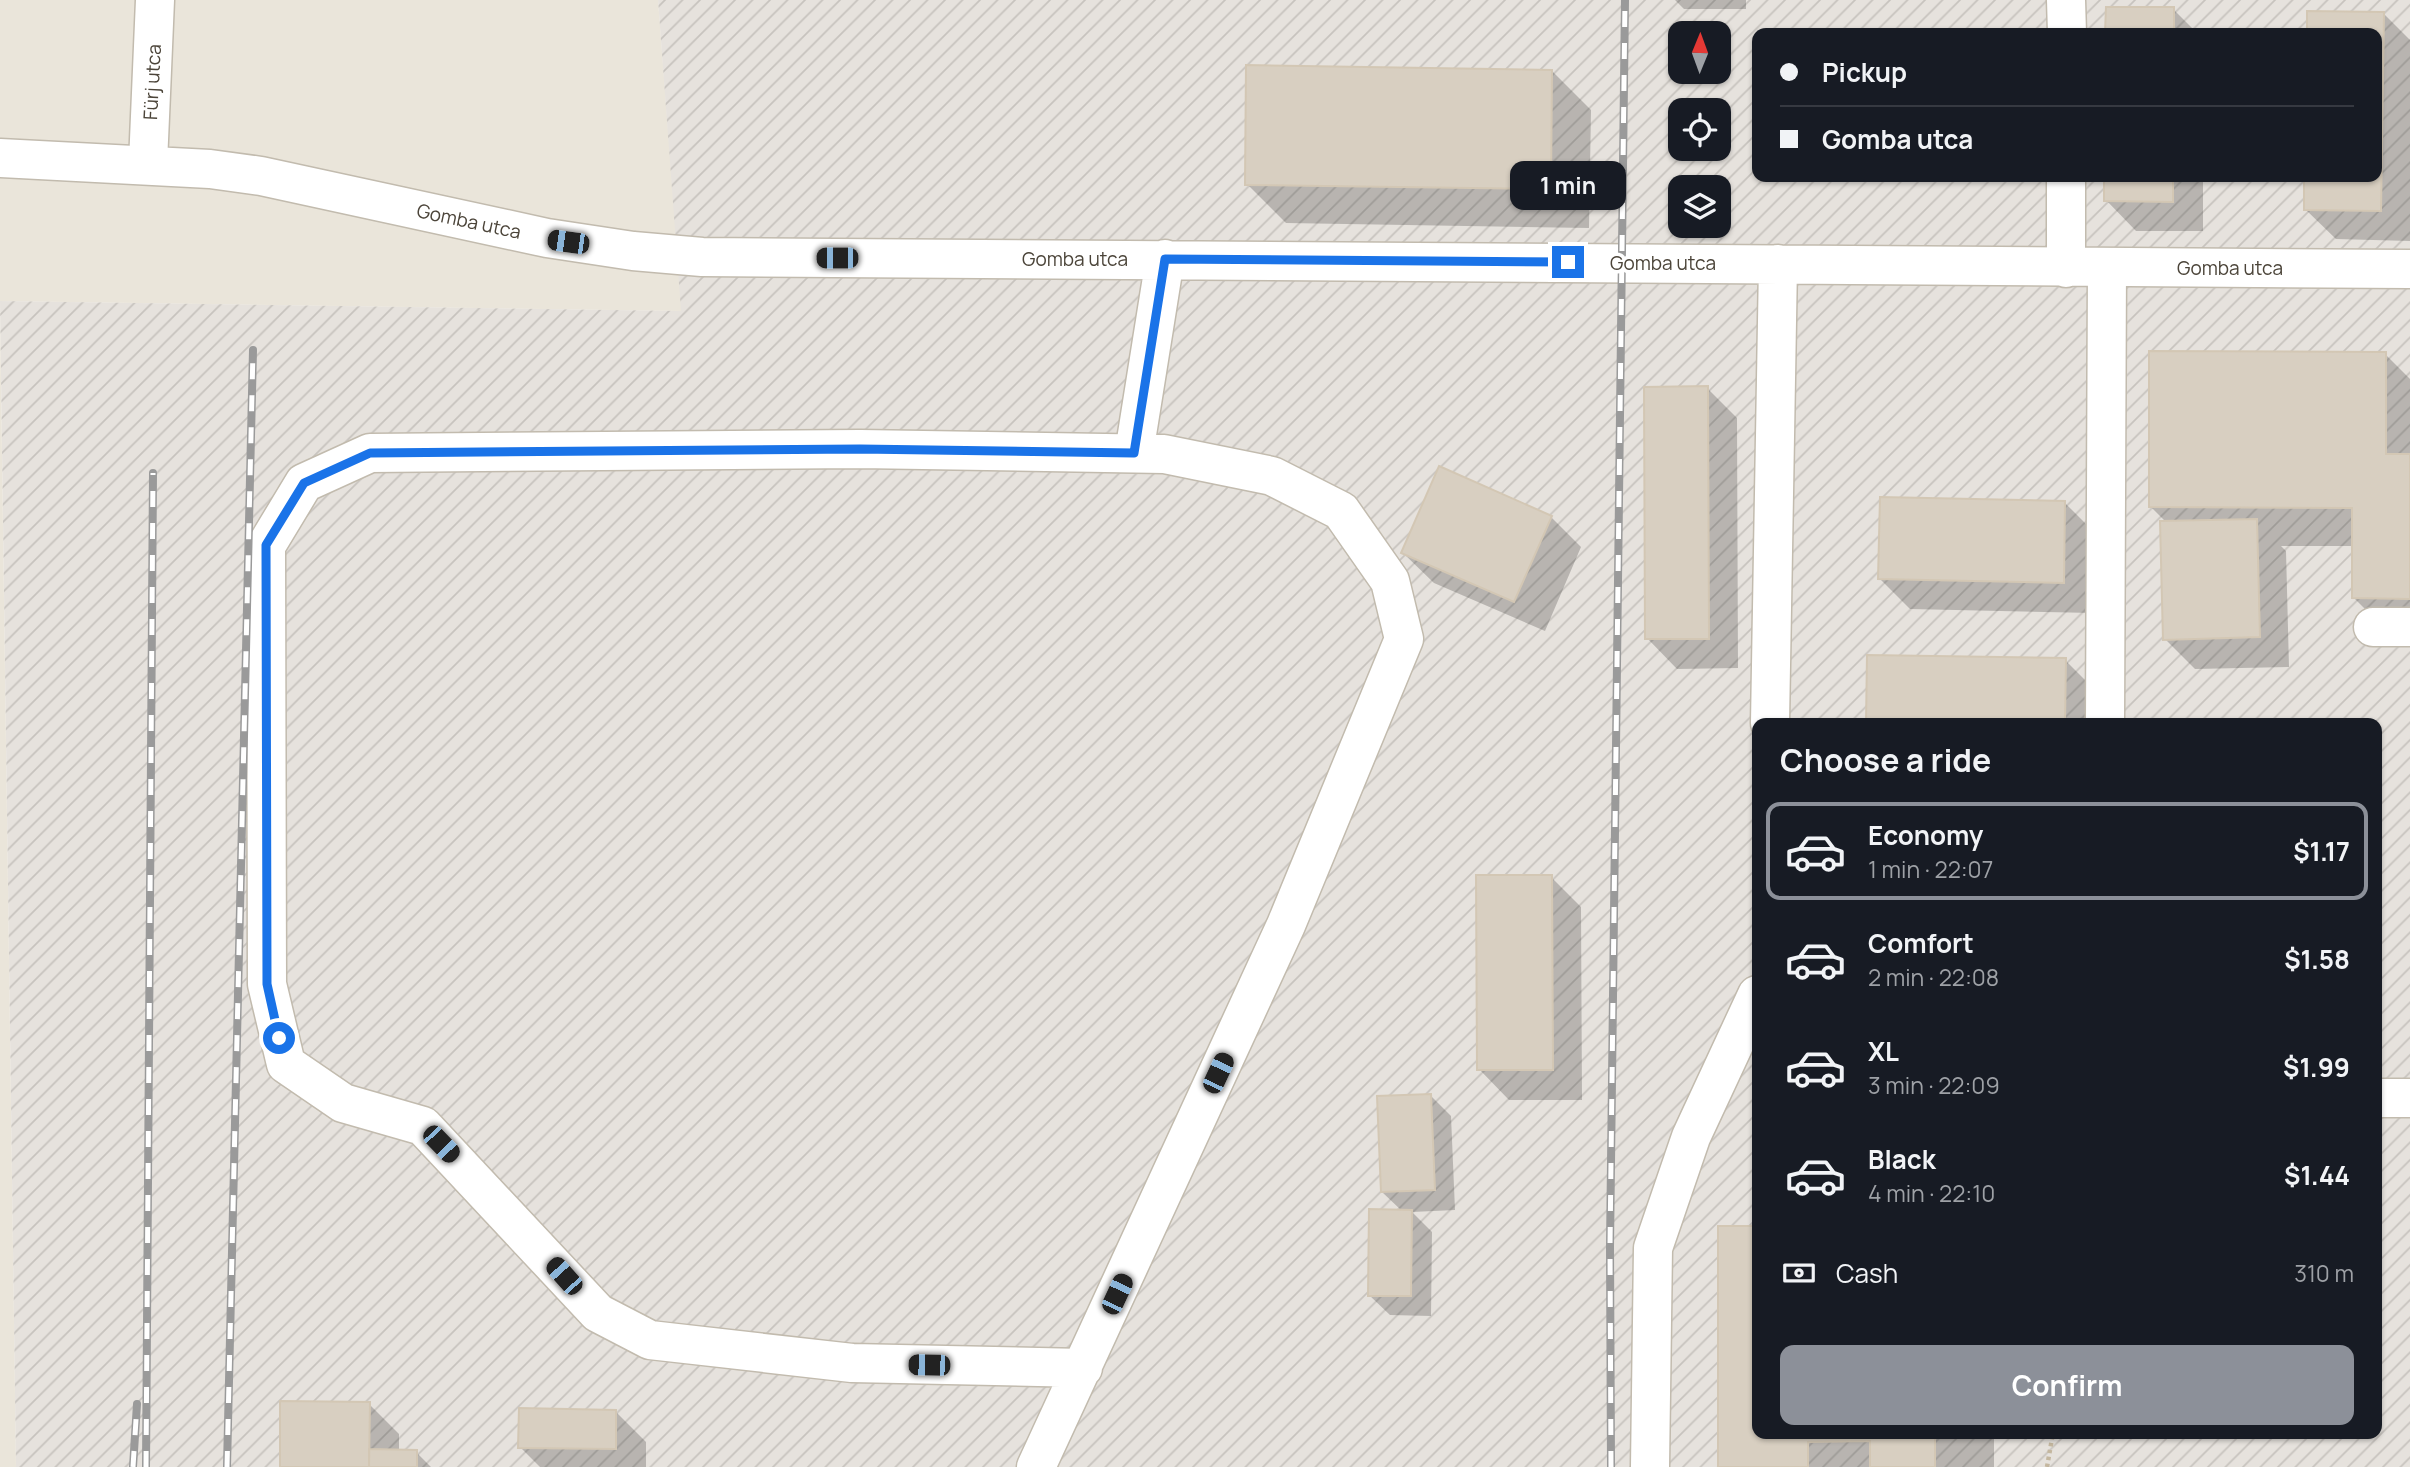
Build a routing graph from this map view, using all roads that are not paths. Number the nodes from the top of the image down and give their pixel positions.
1 (155, 0) edge
2 (2066, 0) edge
3 (2067, 28) edge
4 (0, 158) edge
5 (148, 163) junction
6 (2066, 182) edge
7 (1165, 259) junction
8 (1778, 264) junction
9 (2107, 267) junction
10 (2066, 268) junction
11 (2410, 269) edge
12 (1134, 453) junction
13 (1770, 718) edge
14 (2105, 718) edge
15 (1752, 1006) edge
16 (2382, 1098) edge
17 (2410, 1098) edge
18 (1083, 1368) junction
19 (1035, 1467) edge
20 (1650, 1467) edge

1 - 5 street, Fürj utca
2 - 3 street
4 - 5 street, Gomba utca
5 - 7 street, Gomba utca
6 - 10 street
7 - 8 street, Gomba utca
7 - 12 street
8 - 10 street, Gomba utca
8 - 13 street
9 - 10 street, Gomba utca
9 - 11 street, Gomba utca
9 - 14 street
12 - 18 street
12 - 18 street
15 - 20 street
16 - 17 street
18 - 19 street

